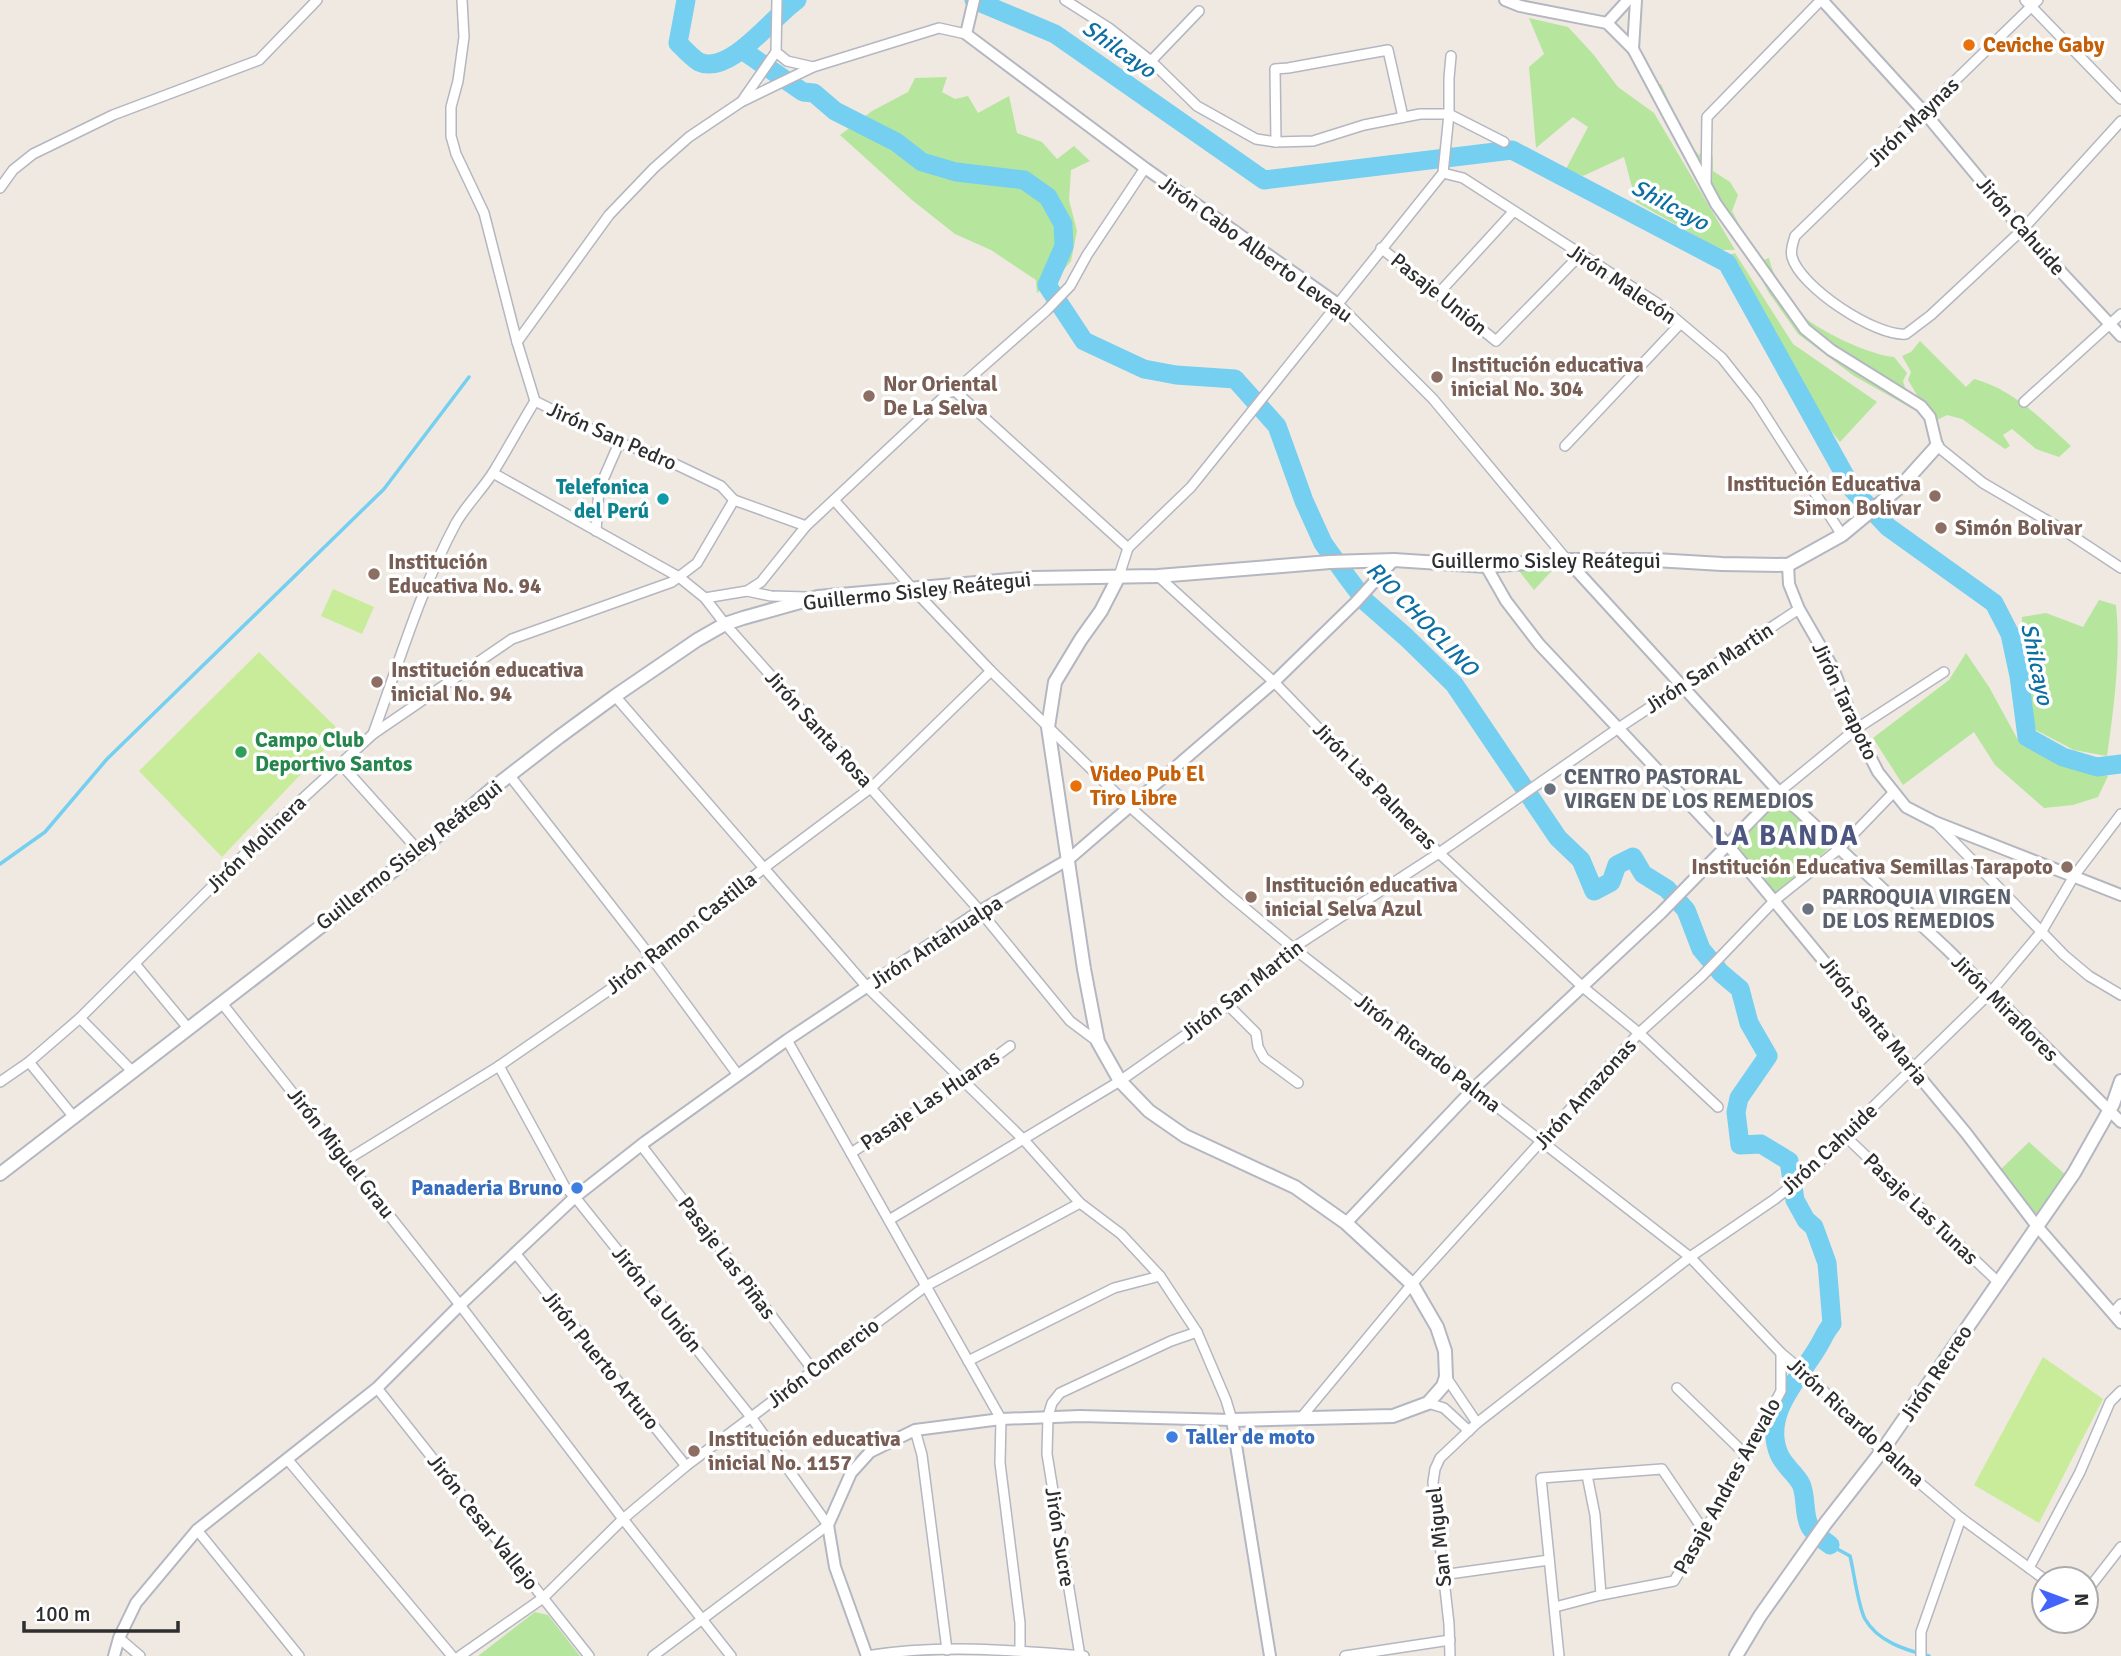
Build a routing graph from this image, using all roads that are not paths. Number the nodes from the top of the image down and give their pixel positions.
1 (317, 0) edge
2 (462, 0) edge
3 (777, 0) edge
4 (974, 0) edge
5 (1065, 0) edge
6 (1505, 0) edge
7 (1628, 0) edge
8 (1636, 0) edge
9 (1822, 0) edge
10 (2031, 2) edge
11 (1199, 11) dead end
12 (1607, 23) junction
13 (967, 30) junction
14 (1633, 49) junction
15 (776, 52) junction
16 (1451, 56) dead end
17 (1151, 61) junction
18 (813, 67) junction
19 (2121, 99) edge
20 (741, 102) junction
21 (1924, 112) junction
22 (1403, 117) junction
23 (1448, 118) junction
24 (2121, 121) edge
25 (1276, 142) junction
26 (1504, 142) dead end
27 (1145, 168) junction
28 (1443, 173) junction
29 (1706, 185) junction
30 (0, 188) edge
31 (1513, 212) junction
32 (2022, 230) junction
33 (1381, 248) junction
34 (1580, 255) junction
35 (1438, 293) junction
36 (1338, 304) junction
37 (2121, 314) edge
38 (1680, 324) junction
39 (2109, 324) junction
40 (2121, 336) edge
41 (517, 342) junction
42 (955, 391) junction
43 (535, 401) junction
44 (2024, 402) dead end
45 (619, 443) junction
46 (1565, 446) dead end
47 (1937, 446) junction
48 (493, 473) junction
49 (734, 500) junction
50 (834, 500) junction
51 (806, 526) junction
52 (596, 531) junction
53 (1842, 535) junction
54 (1128, 548) junction
55 (1394, 560) junction
56 (1567, 560) junction
57 (1788, 565) junction
58 (1486, 566) junction
59 (2121, 568) edge
60 (1119, 576) junction
61 (1158, 576) junction
62 (679, 577) junction
63 (912, 588) junction
64 (747, 591) junction
65 (818, 597) junction
66 (705, 598) junction
67 (1799, 609) junction
68 (725, 624) junction
69 (991, 671) junction
70 (1944, 672) dead end
71 (1274, 682) junction
72 (1682, 685) junction
73 (615, 696) junction
74 (1048, 727) junction
75 (1620, 727) junction
76 (1856, 729) junction
77 (373, 734) junction
78 (340, 763) junction
79 (510, 776) junction
80 (872, 788) junction
81 (1779, 792) junction
82 (1894, 793) junction
83 (1130, 807) junction
84 (2121, 814) edge
85 (1935, 822) junction
86 (1727, 844) junction
87 (1839, 849) junction
88 (418, 850) junction
89 (1439, 853) junction
90 (1069, 859) junction
91 (764, 868) junction
92 (2074, 876) junction
93 (2121, 895) edge
94 (1775, 900) junction
95 (980, 911) junction
96 (2042, 931) junction
97 (1293, 948) junction
98 (651, 957) junction
99 (136, 965) junction
100 (867, 987) junction
101 (1584, 988) junction
102 (1990, 993) junction
103 (2121, 995) edge
104 (221, 1002) junction
105 (1228, 1005) junction
106 (80, 1018) junction
107 (188, 1028) junction
108 (1639, 1033) junction
109 (787, 1040) junction
110 (1098, 1042) junction
111 (1010, 1046) dead end
112 (29, 1062) junction
113 (499, 1066) junction
114 (1913, 1068) junction
115 (132, 1071) junction
116 (738, 1075) junction
117 (964, 1080) junction
118 (1120, 1081) junction
119 (2121, 1081) edge
120 (0, 1082) edge
121 (1298, 1083) dead end
122 (1474, 1088) junction
123 (1718, 1107) dead end
124 (2108, 1112) junction
125 (73, 1116) junction
126 (2121, 1122) edge
127 (1844, 1135) junction
128 (1024, 1140) junction
129 (1543, 1141) junction
130 (641, 1145) junction
131 (851, 1153) junction
132 (345, 1161) junction
133 (0, 1174) edge
134 (575, 1197) junction
135 (1080, 1203) junction
136 (889, 1220) junction
137 (1346, 1223) junction
138 (2036, 1225) junction
139 (516, 1254) junction
140 (1690, 1257) junction
141 (1160, 1276) junction
142 (1998, 1282) junction
143 (1412, 1284) junction
144 (926, 1286) junction
145 (460, 1305) junction
146 (2117, 1308) edge
147 (2121, 1323) edge
148 (1197, 1332) junction
149 (1781, 1353) junction
150 (968, 1360) junction
151 (813, 1370) junction
152 (1446, 1377) junction
153 (377, 1388) junction
154 (1677, 1388) dead end
155 (2121, 1391) edge
156 (1428, 1403) junction
157 (1048, 1416) junction
158 (751, 1417) junction
159 (1001, 1419) junction
160 (1300, 1419) junction
161 (1232, 1420) junction
162 (1477, 1423) junction
163 (915, 1430) junction
164 (1469, 1431) junction
165 (1882, 1451) junction
166 (1746, 1455) junction
167 (288, 1460) junction
168 (686, 1466) junction
169 (1587, 1475) junction
170 (1961, 1518) junction
171 (623, 1520) junction
172 (828, 1525) junction
173 (197, 1530) junction
174 (1704, 1531) junction
175 (2121, 1547) edge
176 (1549, 1560) junction
177 (2029, 1568) joint
178 (2100, 1574) edge
179 (1442, 1575) junction
180 (1601, 1595) junction
181 (543, 1598) junction
182 (1555, 1607) junction
183 (702, 1619) junction
184 (119, 1638) junction
185 (1450, 1640) junction
186 (947, 1650) junction
187 (1020, 1651) junction
188 (997, 1653) edge
189 (114, 1656) edge
190 (140, 1656) edge
191 (299, 1656) edge
192 (453, 1656) edge
193 (460, 1656) edge
194 (589, 1656) edge
195 (653, 1656) edge
196 (731, 1656) edge
197 (867, 1656) edge
198 (1081, 1656) edge
199 (1270, 1656) edge
200 (1345, 1656) edge
201 (1450, 1656) edge
202 (1559, 1656) edge
203 (1736, 1656) edge
204 (1921, 1656) edge

1 - 30 street
2 - 41 street, Jirón San Pedro
3 - 15 street
4 - 13 street
5 - 17 street
6 - 12 street
7 - 12 street
8 - 14 street
9 - 21 street
9 - 29 street
10 - 19 street
10 - 21 street, Jirón Maynas
11 - 17 street
12 - 14 street
13 - 18 street
13 - 27 street, Jirón Cabo Alberto Leveau
14 - 29 street
15 - 18 street
15 - 20 street
16 - 23 street
17 - 25 street
18 - 20 street
20 - 41 street
21 - 32 street, Jirón Cahuide
21 - 32 street, Jirón Maynas
22 - 23 street
22 - 25 street
22 - 25 street
23 - 26 street
23 - 28 street
24 - 32 street
27 - 36 street, Jirón Cabo Alberto Leveau
27 - 42 street
28 - 31 street, Jirón Malecón
28 - 33 street
29 - 47 street
31 - 34 street, Jirón Malecón
31 - 35 street
32 - 39 street, Jirón Cahuide
33 - 35 street, Pasaje Unión
33 - 36 street
34 - 35 street, Pasaje Unión
34 - 38 street, Jirón Malecón
36 - 54 street
36 - 56 street, Jirón Cabo Alberto Leveau
37 - 39 street
38 - 46 street
38 - 53 street, Jirón Malecón
39 - 40 street, Jirón Cahuide
39 - 44 street
41 - 43 street, Jirón San Pedro
42 - 50 street
42 - 54 street
43 - 45 street, Jirón San Pedro
43 - 48 street
45 - 49 street, Jirón San Pedro
45 - 52 street
47 - 53 main road, Guillermo Sisley Reátegui
47 - 59 street
48 - 52 street, Jirón Santa Rosa
48 - 77 street
49 - 51 street, Jirón San Pedro
49 - 62 street, Jirón Molinera
50 - 51 street
50 - 63 street, Jirón Ricardo Palma
51 - 64 street
52 - 62 street, Jirón Santa Rosa
53 - 57 main road, Guillermo Sisley Reátegui
54 - 60 street
55 - 58 main road, Guillermo Sisley Reátegui
55 - 61 main road, Guillermo Sisley Reátegui
55 - 71 street, Jirón Antahualpa
56 - 57 main road, Guillermo Sisley Reátegui
56 - 58 main road, Guillermo Sisley Reátegui
56 - 72 street, Jirón Cabo Alberto Leveau
57 - 67 street, Jirón Tarapoto
58 - 75 street, Jirón Santa Maria
60 - 61 main road, Guillermo Sisley Reátegui
60 - 63 main road, Guillermo Sisley Reátegui
60 - 74 main road
61 - 71 street, Jirón Las Palmeras
62 - 66 street, Jirón Santa Rosa
62 - 77 street, Jirón Molinera
63 - 65 main road, Guillermo Sisley Reátegui
63 - 69 street, Jirón Ricardo Palma
64 - 65 street
64 - 66 street
65 - 68 main road, Guillermo Sisley Reátegui
66 - 68 street, Jirón Santa Rosa
67 - 72 street, Jirón San Martin
67 - 76 street, Jirón Tarapoto
68 - 73 main road, Guillermo Sisley Reátegui
68 - 80 street, Jirón Santa Rosa
69 - 74 street, Jirón Ricardo Palma
69 - 80 street, Jirón Ramon Castilla
70 - 76 street
71 - 83 street, Jirón Antahualpa
71 - 89 street, Jirón Las Palmeras
72 - 75 street, Jirón San Martin
72 - 81 street, Jirón Miraflores
73 - 79 main road, Guillermo Sisley Reátegui
73 - 91 street
74 - 83 street, Jirón Ricardo Palma
74 - 90 main road
75 - 86 street, Jirón Santa Maria
75 - 89 street, Jirón San Martin
76 - 81 street
76 - 82 street, Jirón Tarapoto
77 - 78 street, Jirón Molinera
78 - 88 street
78 - 99 street, Jirón Molinera
79 - 88 main road, Guillermo Sisley Reátegui
79 - 98 street
80 - 91 street, Jirón Ramon Castilla
80 - 95 street, Jirón Santa Rosa
81 - 86 street
81 - 87 street, Jirón Miraflores
82 - 85 street, Jirón Tarapoto
82 - 87 street, Jirón Amazonas
83 - 90 street, Jirón Antahualpa
83 - 97 street, Jirón Ricardo Palma
84 - 92 street, Jirón Cahuide
85 - 92 street, Jirón Tarapoto
85 - 96 street
86 - 94 street, Jirón Santa Maria
86 - 101 street
87 - 94 street, Jirón Amazonas
87 - 102 street, Jirón Miraflores
88 - 104 main road, Guillermo Sisley Reátegui
89 - 97 street, Jirón San Martin
89 - 101 street, Jirón Las Palmeras
90 - 95 street, Jirón Antahualpa
90 - 110 main road
91 - 98 street, Jirón Ramon Castilla
91 - 100 street
92 - 93 street, Jirón Tarapoto
92 - 96 street, Jirón Cahuide
94 - 108 street, Jirón Amazonas
94 - 114 street, Jirón Santa Maria
95 - 100 street, Jirón Antahualpa
95 - 110 street, Jirón Santa Rosa
96 - 102 street, Jirón Cahuide
96 - 103 street
97 - 105 street, Jirón San Martin
97 - 122 street, Jirón Ricardo Palma
98 - 113 street, Jirón Ramon Castilla
98 - 116 street
99 - 106 street, Jirón Molinera
99 - 107 street
100 - 109 street, Jirón Antahualpa
100 - 117 street
101 - 108 street, Jirón Las Palmeras
101 - 122 street
102 - 114 street, Jirón Cahuide
102 - 124 street, Jirón Miraflores
104 - 107 main road, Guillermo Sisley Reátegui
104 - 132 street, Jirón Miguel Grau
105 - 118 street, Jirón San Martin
105 - 121 street
106 - 112 street, Jirón Molinera
106 - 115 street
107 - 115 main road, Guillermo Sisley Reátegui
108 - 123 street, Jirón Las Palmeras
108 - 129 street, Jirón Amazonas
109 - 116 street, Jirón Antahualpa
109 - 131 street
110 - 118 main road
111 - 117 street, Pasaje Las Huaras
112 - 120 street, Jirón Molinera
112 - 125 street
113 - 132 street, Jirón Ramon Castilla
113 - 134 street, Jirón La Unión
114 - 127 street, Jirón Cahuide
114 - 138 street, Jirón Santa Maria
115 - 125 main road, Guillermo Sisley Reátegui
116 - 130 street, Jirón Antahualpa
117 - 128 street
117 - 131 street, Pasaje Las Huaras
118 - 128 street, Jirón San Martin
118 - 137 main road
119 - 124 main road, Jirón Recreo
122 - 129 street, Jirón Ricardo Palma
122 - 137 street
124 - 126 street, Jirón Miraflores
124 - 138 main road, Jirón Recreo
125 - 133 main road, Guillermo Sisley Reátegui
127 - 140 street, Jirón Cahuide
127 - 142 street, Pasaje Las Tunas
128 - 135 street
128 - 136 street, Jirón San Martin
129 - 140 street, Jirón Ricardo Palma
129 - 143 street, Jirón Amazonas
130 - 134 street, Jirón Antahualpa
130 - 151 street, Pasaje Las Piñas
131 - 136 street
132 - 145 street, Jirón Miguel Grau
134 - 139 street, Jirón Antahualpa
134 - 158 street, Jirón La Unión
135 - 141 street
135 - 144 street, Jirón Comercio
136 - 144 street
137 - 143 main road
138 - 142 main road, Jirón Recreo
138 - 146 street, Jirón Santa Maria
139 - 145 street, Jirón Antahualpa
139 - 168 street, Jirón Puerto Arturo
140 - 149 street, Jirón Ricardo Palma
140 - 162 street, Jirón Cahuide
141 - 148 street
141 - 150 street
142 - 165 main road, Jirón Recreo
143 - 152 main road
143 - 160 street, Jirón Amazonas
144 - 150 street
144 - 151 street, Jirón Comercio
145 - 153 street, Jirón Antahualpa
145 - 171 street, Jirón Miguel Grau
146 - 147 street, Jirón Santa Maria
148 - 157 street
148 - 161 street
149 - 165 street, Jirón Ricardo Palma
149 - 166 street, Pasaje Andres Arevalo
150 - 159 street
151 - 158 street, Jirón Comercio
152 - 156 main road
152 - 162 street
153 - 167 street, Jirón Antahualpa
153 - 181 street, Jirón Cesar Vallejo
154 - 166 street
155 - 177 street
156 - 160 main road
156 - 164 street
157 - 159 street
157 - 161 street
157 - 198 street, Jirón Sucre
158 - 168 street, Jirón Comercio
158 - 172 street, Jirón La Unión
159 - 163 street
159 - 187 street
160 - 161 main road
161 - 199 street
162 - 164 street, San Miguel
163 - 172 street
163 - 186 street
164 - 179 street, San Miguel
165 - 170 street, Jirón Ricardo Palma
165 - 203 main road, Jirón Recreo
166 - 174 street, Pasaje Andres Arevalo
167 - 173 street, Jirón Antahualpa
167 - 192 street
168 - 171 street, Jirón Comercio
169 - 174 street
169 - 176 street
169 - 180 street
170 - 177 street, Jirón Ricardo Palma
170 - 204 street
171 - 181 street, Jirón Comercio
171 - 183 street, Jirón Miguel Grau
172 - 183 street
172 - 197 street
173 - 184 street, Jirón Antahualpa
173 - 191 street
174 - 180 street, Pasaje Andres Arevalo
175 - 178 street
176 - 179 street
176 - 182 street
179 - 185 street, San Miguel
180 - 182 street, Pasaje Andres Arevalo
181 - 193 street, Jirón Comercio
181 - 194 street, Jirón Cesar Vallejo
182 - 202 street
183 - 195 street
183 - 196 street, Jirón Miguel Grau
184 - 189 street, Jirón Antahualpa
184 - 190 street
185 - 200 street
185 - 201 street, San Miguel
186 - 188 street
186 - 197 street
187 - 188 street
187 - 198 street

